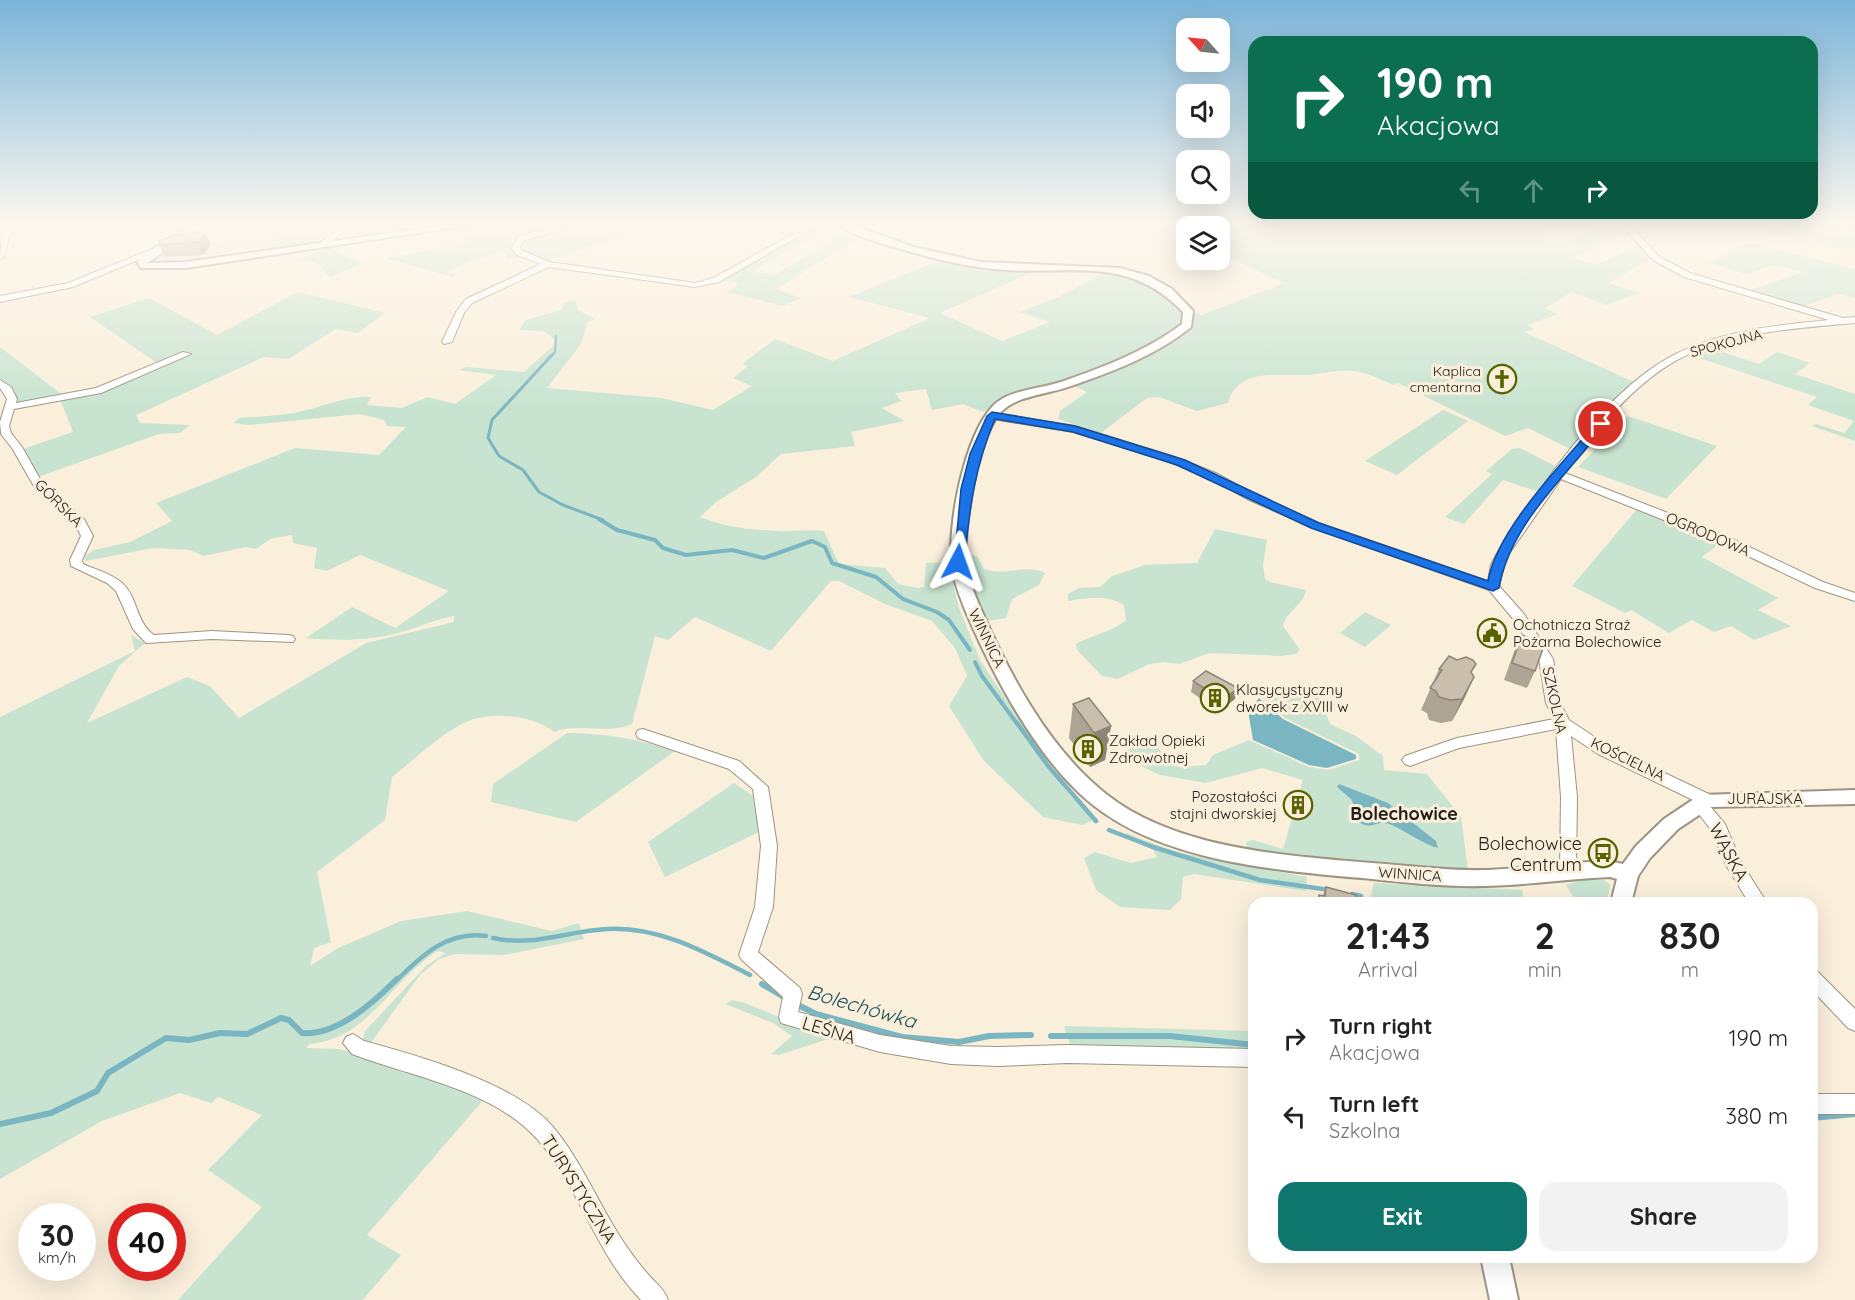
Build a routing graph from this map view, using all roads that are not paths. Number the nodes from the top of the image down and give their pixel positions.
1 (67, 286) edge
2 (502, 286) edge
3 (1159, 286) edge
4 (1723, 286) edge
5 (0, 299) edge
6 (1855, 320) edge
7 (1842, 321) junction
8 (447, 342) dead end
9 (186, 354) dead end
10 (0, 383) edge
11 (8, 407) junction
12 (992, 416) junction
13 (1559, 474) junction
14 (1493, 588) junction
15 (1855, 597) edge
16 (288, 639) dead end
17 (1563, 723) junction
18 (643, 734) dead end
19 (1410, 760) dead end
20 (1855, 797) edge
21 (1703, 802) junction
22 (1569, 871) junction
23 (1628, 874) junction
24 (1622, 897) edge
25 (1754, 897) edge
26 (1818, 984) edge
27 (1855, 1022) edge
28 (353, 1043) dead end
29 (1248, 1058) edge
30 (1818, 1104) edge
31 (1855, 1104) edge
32 (1496, 1263) edge
33 (657, 1300) edge
34 (1504, 1300) edge

1 - 5 street
2 - 8 street
3 - 12 street
4 - 7 street
6 - 7 street, SPOKOJNA
7 - 13 street, SPOKOJNA
9 - 11 street
10 - 11 street, GÓRSKA
11 - 16 street, GÓRSKA
12 - 14 street
12 - 22 street, WINNICA
13 - 14 street
13 - 15 street, OGRODOWA
14 - 17 street, SZKOLNA
17 - 19 street
17 - 21 street, KOŚCIELNA
17 - 22 street, SZKOLNA
18 - 29 street, LEŚNA
20 - 21 street, JURAJSKA
21 - 23 street
21 - 25 street, WĄSKA
22 - 23 street, WINNICA
23 - 24 street
26 - 27 street
28 - 33 street, TURYSTYCZNA
30 - 31 street
32 - 34 street

